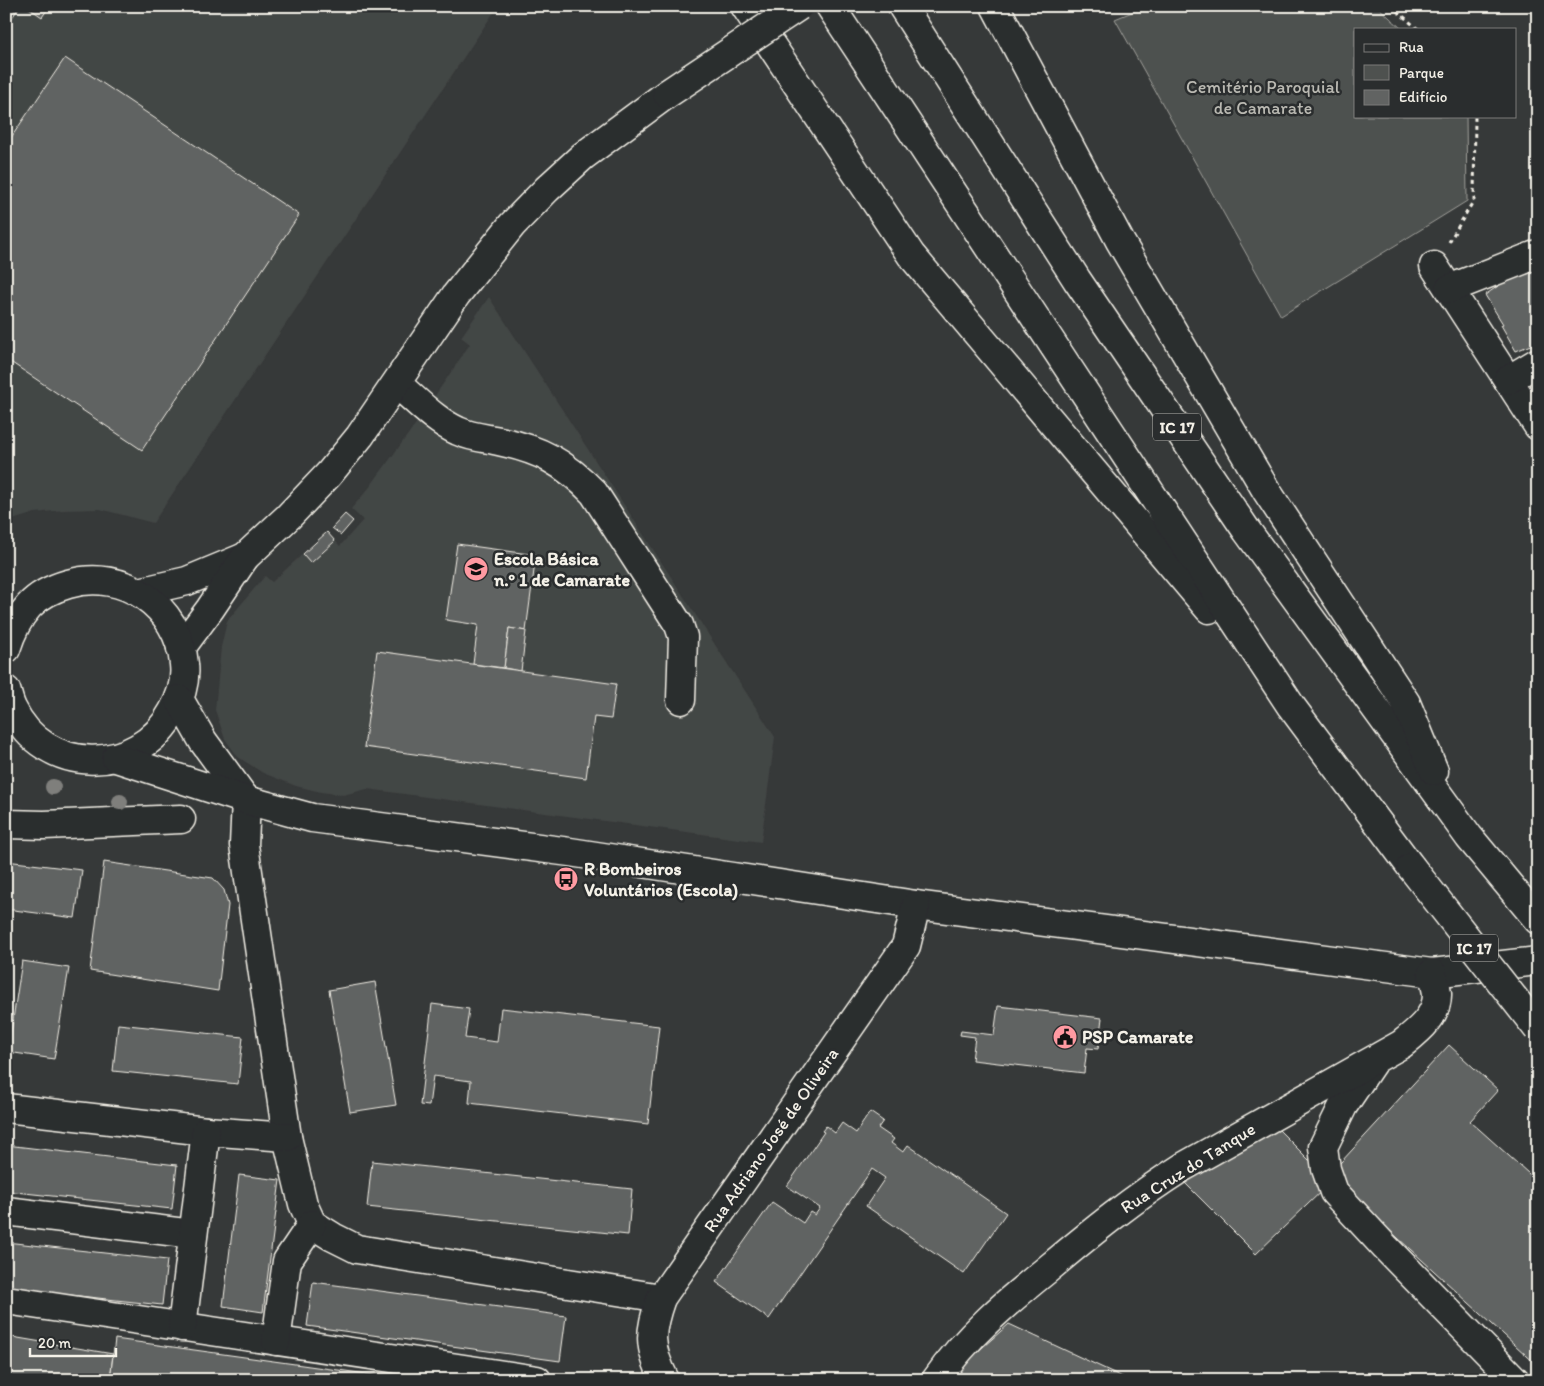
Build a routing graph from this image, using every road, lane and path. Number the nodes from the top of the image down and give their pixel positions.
1 (745, 6) edge
2 (799, 6) edge
3 (830, 6) edge
4 (902, 6) edge
5 (995, 6) edge
6 (1391, 6) edge
7 (1417, 28) edge
8 (1475, 118) edge
9 (1538, 254) edge
10 (1434, 266) joint
11 (1449, 289) junction
12 (1538, 362) edge
13 (1508, 380) junction
14 (397, 384) junction
15 (1538, 426) edge
16 (245, 557) junction
17 (139, 592) junction
18 (181, 648) junction
19 (6, 649) edge
20 (6, 690) edge
21 (179, 699) junction
22 (681, 700) dead end
23 (1291, 706) junction
24 (16, 728) edge
25 (116, 758) junction
26 (246, 800) junction
27 (1451, 812) junction
28 (181, 819) dead end
29 (6, 824) edge
30 (916, 905) junction
31 (1538, 920) edge
32 (1533, 962) edge
33 (1432, 973) junction
34 (1538, 1028) edge
35 (1374, 1059) junction
36 (6, 1108) edge
37 (206, 1131) junction
38 (287, 1137) junction
39 (6, 1210) edge
40 (312, 1224) junction
41 (193, 1234) junction
42 (661, 1298) junction
43 (6, 1300) edge
44 (182, 1327) junction
45 (276, 1341) junction
46 (537, 1380) edge
47 (665, 1380) edge
48 (936, 1380) edge
49 (1515, 1380) edge

1 - 23 main road
2 - 14 main road, bridge
3 - 23 main road, IC 17
4 - 27 main road, IC 17
5 - 27 main road
6 - 7 path
8 - 10 path
9 - 11 main road
10 - 11 main road
11 - 13 main road
12 - 13 main road
13 - 15 main road
14 - 16 main road
14 - 22 main road
16 - 17 main road
16 - 18 main road
17 - 18 main road
17 - 19 main road
18 - 21 main road
20 - 24 main road
21 - 25 main road
21 - 26 main road
23 - 34 main road, IC 17, bridge
24 - 25 main road
25 - 26 main road
26 - 30 main road
26 - 38 main road
27 - 31 main road, IC 17
28 - 29 main road
30 - 33 main road
30 - 42 main road, Rua Adriano José de Oliveira
32 - 33 main road
33 - 35 main road, Rua Cruz do Tanque
35 - 48 main road, Rua Cruz do Tanque
35 - 49 main road
36 - 37 main road
37 - 38 main road
37 - 41 main road
38 - 40 main road
39 - 41 main road
40 - 42 main road
40 - 45 main road
41 - 44 main road
42 - 47 main road, Rua Adriano José de Oliveira
43 - 44 main road
44 - 45 main road
45 - 46 main road

